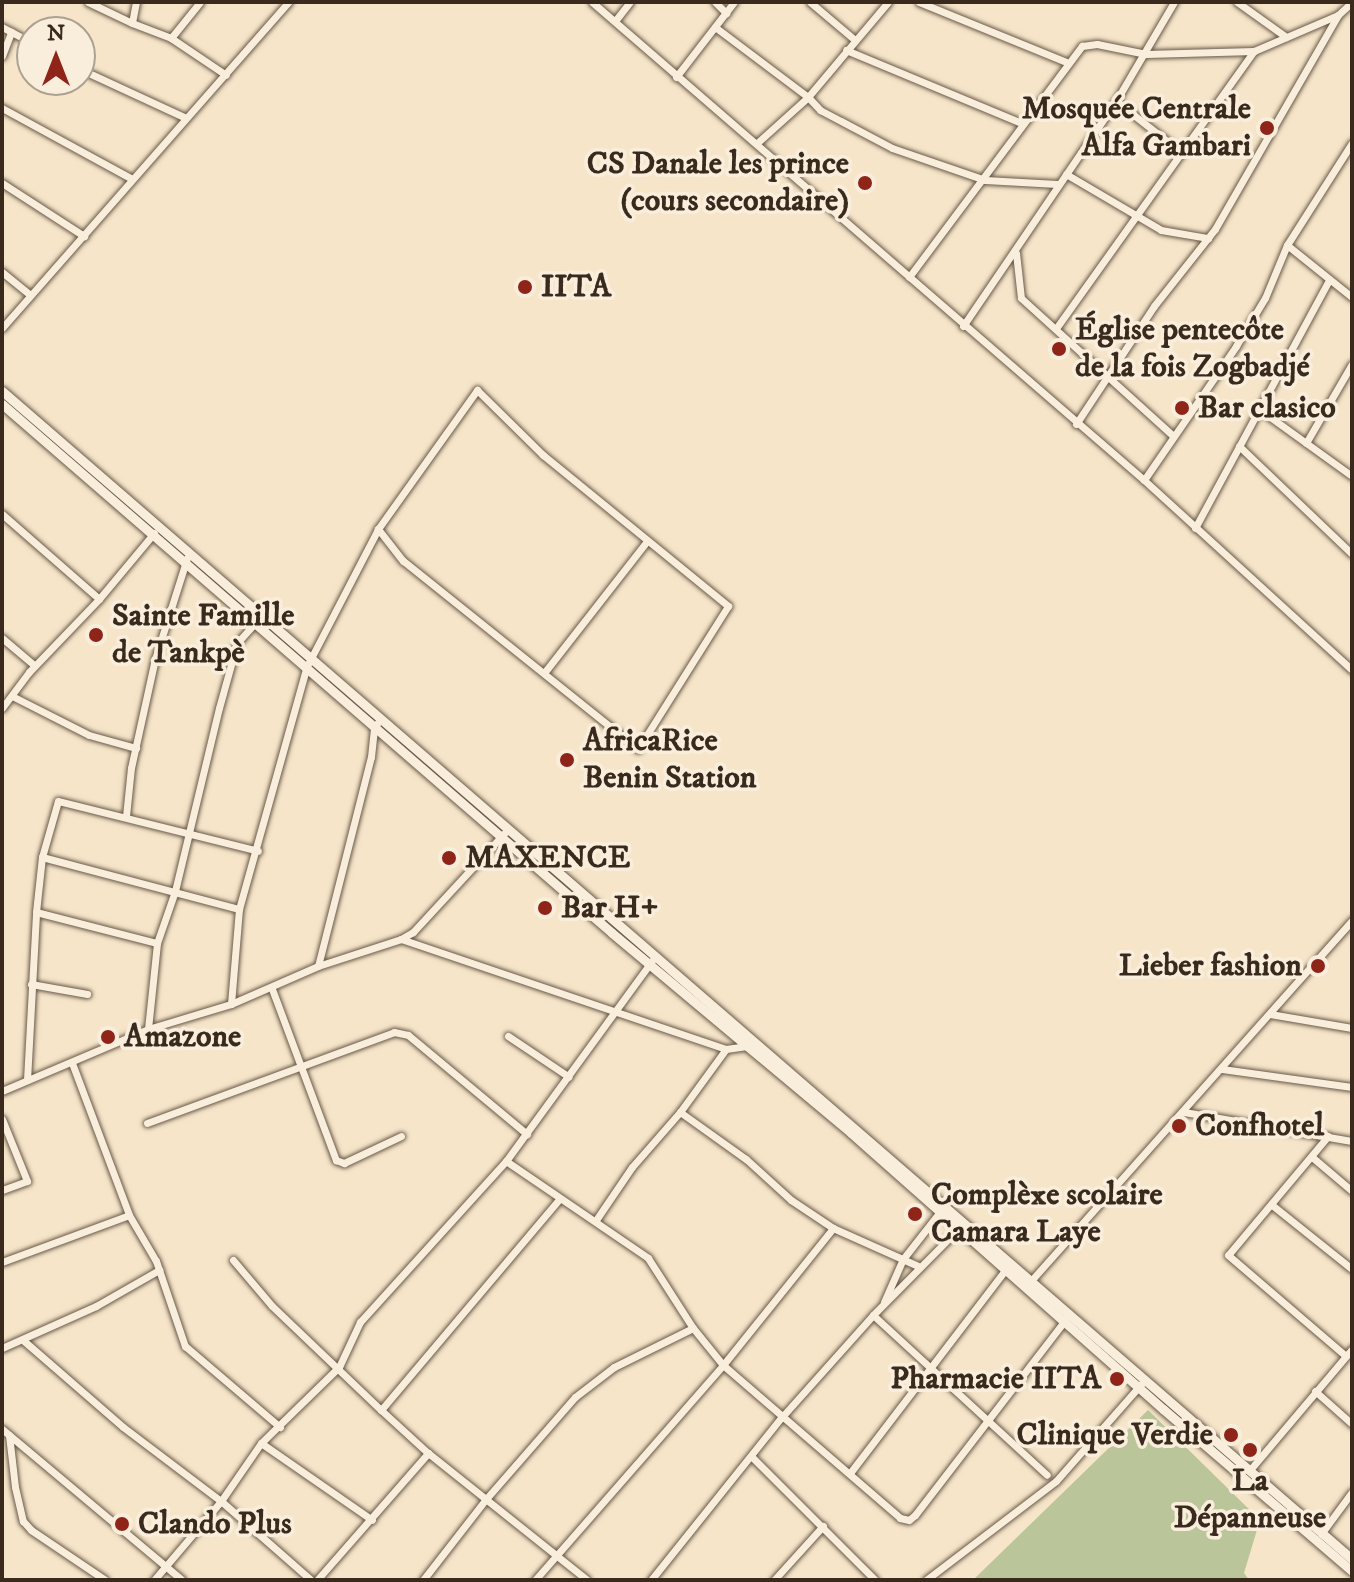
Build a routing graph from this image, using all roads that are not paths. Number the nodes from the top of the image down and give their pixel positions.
1 (88, 2) edge
2 (136, 2) edge
3 (200, 2) edge
4 (288, 2) edge
5 (592, 2) edge
6 (630, 2) edge
7 (715, 2) edge
8 (734, 2) edge
9 (810, 2) edge
10 (888, 2) edge
11 (919, 2) edge
12 (1174, 2) edge
13 (1237, 2) edge
14 (1351, 3) edge
15 (726, 13) junction
16 (1338, 15) junction
17 (615, 21) junction
18 (132, 23) junction
19 (2, 27) edge
20 (715, 27) junction
21 (11, 32) junction
22 (16, 35) edge
23 (1286, 37) junction
24 (171, 38) junction
25 (855, 40) junction
26 (846, 50) junction
27 (1254, 51) junction
28 (1146, 54) junction
29 (2, 56) edge
30 (1066, 62) junction
31 (226, 75) junction
32 (96, 76) edge
33 (676, 77) junction
34 (808, 97) junction
35 (1116, 101) junction
36 (2, 108) edge
37 (184, 117) junction
38 (1021, 123) junction
39 (757, 143) junction
40 (1352, 143) edge
41 (1182, 153) junction
42 (1066, 174) junction
43 (132, 179) junction
44 (985, 180) junction
45 (2, 183) edge
46 (1057, 184) junction
47 (1135, 218) junction
48 (84, 236) junction
49 (1208, 238) junction
50 (1287, 245) junction
51 (1016, 253) junction
52 (2, 272) edge
53 (909, 277) junction
54 (1329, 280) junction
55 (1352, 282) edge
56 (1349, 294) edge
57 (30, 295) junction
58 (963, 326) junction
59 (1057, 327) junction
60 (2, 328) edge
61 (1352, 364) edge
62 (1111, 376) junction
63 (2, 391) edge
64 (2, 404) edge
65 (1259, 409) junction
66 (1076, 424) junction
67 (1173, 436) junction
68 (1306, 443) junction
69 (1239, 446) junction
70 (1351, 473) edge
71 (1144, 480) junction
72 (2, 514) edge
73 (1195, 528) junction
74 (163, 529) junction
75 (378, 529) junction
76 (152, 534) junction
77 (647, 541) junction
78 (1352, 554) edge
79 (187, 558) junction
80 (99, 599) junction
81 (258, 620) junction
82 (2, 638) edge
83 (309, 662) junction
84 (34, 665) junction
85 (1351, 667) edge
86 (544, 673) junction
87 (12, 696) junction
88 (2, 708) edge
89 (377, 724) junction
90 (136, 748) junction
91 (126, 816) junction
92 (504, 832) junction
93 (189, 833) junction
94 (258, 851) junction
95 (42, 857) junction
96 (175, 891) junction
97 (239, 909) junction
98 (36, 912) junction
99 (1352, 920) edge
100 (401, 939) junction
101 (157, 943) junction
102 (654, 959) junction
103 (318, 966) junction
104 (31, 984) junction
105 (272, 989) junction
106 (87, 994) dead end
107 (231, 1004) junction
108 (614, 1013) junction
109 (1270, 1014) junction
110 (1352, 1028) edge
111 (148, 1029) junction
112 (508, 1036) dead end
113 (752, 1043) junction
114 (726, 1049) junction
115 (72, 1063) junction
116 (300, 1065) junction
117 (1222, 1069) junction
118 (569, 1077) junction
119 (27, 1080) junction
120 (1352, 1087) edge
121 (2, 1091) edge
122 (680, 1112) junction
123 (1184, 1112) junction
124 (2, 1119) edge
125 (147, 1123) dead end
126 (527, 1134) junction
127 (401, 1136) dead end
128 (1328, 1136) junction
129 (1352, 1141) edge
130 (1312, 1157) junction
131 (506, 1161) junction
132 (2, 1190) edge
133 (1352, 1191) edge
134 (559, 1199) junction
135 (1272, 1205) junction
136 (939, 1213) junction
137 (129, 1215) junction
138 (596, 1220) junction
139 (961, 1226) junction
140 (833, 1228) junction
141 (903, 1259) junction
142 (233, 1260) dead end
143 (2, 1262) edge
144 (920, 1267) junction
145 (1006, 1269) junction
146 (1352, 1269) edge
147 (159, 1270) junction
148 (1029, 1283) junction
149 (884, 1304) junction
150 (873, 1315) junction
151 (1065, 1320) junction
152 (693, 1328) junction
153 (24, 1341) junction
154 (2, 1348) edge
155 (1349, 1352) edge
156 (723, 1365) junction
157 (339, 1367) junction
158 (931, 1369) junction
159 (1141, 1384) junction
160 (1315, 1391) junction
161 (381, 1410) junction
162 (781, 1418) junction
163 (986, 1420) junction
164 (1352, 1424) edge
165 (280, 1427) junction
166 (6, 1432) edge
167 (261, 1443) junction
168 (428, 1453) junction
169 (752, 1457) junction
170 (1249, 1471) junction
171 (850, 1473) junction
172 (1047, 1475) dead end
173 (1352, 1492) edge
174 (486, 1499) junction
175 (221, 1501) junction
176 (372, 1520) junction
177 (823, 1526) junction
178 (1321, 1534) junction
179 (556, 1554) junction
180 (1352, 1559) edge
181 (168, 1566) junction
182 (1352, 1571) edge
183 (105, 1580) edge
184 (154, 1580) edge
185 (182, 1580) edge
186 (314, 1580) edge
187 (423, 1580) edge
188 (535, 1580) edge
189 (587, 1580) edge
190 (651, 1580) edge
191 (774, 1580) edge
192 (875, 1580) edge
193 (926, 1580) edge

1 - 18 street
2 - 18 street
3 - 24 street
4 - 31 street
5 - 17 street
6 - 17 street
7 - 15 street
8 - 15 street
9 - 25 street
10 - 25 street
11 - 30 street
12 - 28 street
13 - 23 street
14 - 16 street
15 - 20 street
16 - 23 street
16 - 49 street
17 - 33 street
18 - 24 street
19 - 21 street
20 - 33 street
20 - 34 street
21 - 22 street
21 - 29 street
23 - 27 street
24 - 31 street
25 - 26 street
26 - 34 street
26 - 38 street
27 - 28 street
27 - 41 street
28 - 30 street
28 - 35 street
30 - 38 street
31 - 37 street
32 - 37 street
33 - 39 street
34 - 39 street
34 - 44 street
35 - 41 street
35 - 42 street
36 - 43 street
37 - 43 street
38 - 44 street
39 - 53 street
40 - 50 street
41 - 47 street
42 - 46 street
42 - 47 street
43 - 48 street
44 - 46 street
44 - 53 street
45 - 48 street
46 - 51 street
47 - 49 street
47 - 59 street
48 - 57 street
49 - 62 street
50 - 54 street
50 - 67 street
51 - 58 street
51 - 59 street
52 - 57 street
53 - 58 street
54 - 56 street
54 - 65 street
55 - 56 street
57 - 60 street
58 - 66 street
59 - 62 street
61 - 68 street
62 - 66 street
62 - 67 street
63 - 74 main road
64 - 76 main road
65 - 68 street
65 - 69 street
66 - 71 street
67 - 71 street
68 - 70 street
69 - 73 street
69 - 78 street
71 - 73 street
72 - 80 street
73 - 85 street
74 - 76 street
74 - 79 main road
75 - 77 street
75 - 83 street
75 - 86 street
76 - 79 main road
76 - 80 street
77 - 86 street
77 - 86 street
79 - 81 main road
79 - 90 street
80 - 84 street
81 - 83 main road
81 - 93 street
82 - 84 street
83 - 89 main road
83 - 94 street
84 - 87 street
87 - 88 street
87 - 90 street
89 - 92 main road
89 - 103 street
90 - 91 street
91 - 93 street
91 - 95 street
92 - 100 street
92 - 102 main road
93 - 94 street
93 - 96 street
94 - 97 street
95 - 96 street
95 - 98 street
96 - 97 street
96 - 101 street
97 - 107 street
98 - 101 street
98 - 104 street
99 - 109 street
100 - 103 street
100 - 108 street
101 - 111 street
102 - 108 street
102 - 113 main road
103 - 105 street
104 - 106 street
104 - 119 street
105 - 107 street
105 - 116 street
107 - 111 street
108 - 114 street
108 - 118 street
109 - 110 street
109 - 117 street
111 - 115 street
112 - 118 street
113 - 114 street
113 - 136 main road
113 - 139 main road
114 - 122 street
115 - 119 street
115 - 137 street
116 - 125 street
116 - 126 street
116 - 127 street
117 - 120 street
117 - 123 street
118 - 126 street
119 - 121 street
122 - 138 street
122 - 140 street
123 - 128 street
123 - 148 street
124 - 132 street
126 - 131 street
128 - 129 street
128 - 130 street
130 - 133 street
130 - 135 street
131 - 134 street
131 - 157 street
134 - 138 street
134 - 161 street
135 - 146 street
135 - 155 street
136 - 139 main road
136 - 141 street
137 - 143 street
137 - 147 street
138 - 152 street
139 - 144 street
139 - 145 main road
139 - 148 main road
140 - 141 street
140 - 156 street
141 - 144 street
141 - 149 street
142 - 157 street
144 - 149 street
145 - 148 main road
145 - 158 street
147 - 153 street
147 - 165 street
148 - 151 main road
148 - 159 main road
149 - 150 street
150 - 158 street
150 - 162 street
151 - 159 main road
151 - 163 street
152 - 156 street
152 - 174 street
153 - 154 street
153 - 175 street
155 - 160 street
156 - 162 street
156 - 179 street
157 - 161 street
157 - 165 street
158 - 163 street
158 - 171 street
159 - 170 main road
159 - 182 main road
159 - 193 street
160 - 164 street
160 - 170 street
161 - 168 street
162 - 169 street
162 - 171 street
163 - 171 street
163 - 172 street
165 - 167 street
166 - 181 street
166 - 183 street
167 - 175 street
167 - 176 street
168 - 174 street
168 - 176 street
169 - 177 street
169 - 190 street
170 - 178 main road
173 - 178 street
174 - 179 street
174 - 187 street
175 - 181 street
175 - 186 street
176 - 186 street
177 - 191 street
177 - 192 street
178 - 180 main road
179 - 188 street
179 - 189 street
181 - 184 street
181 - 185 street

